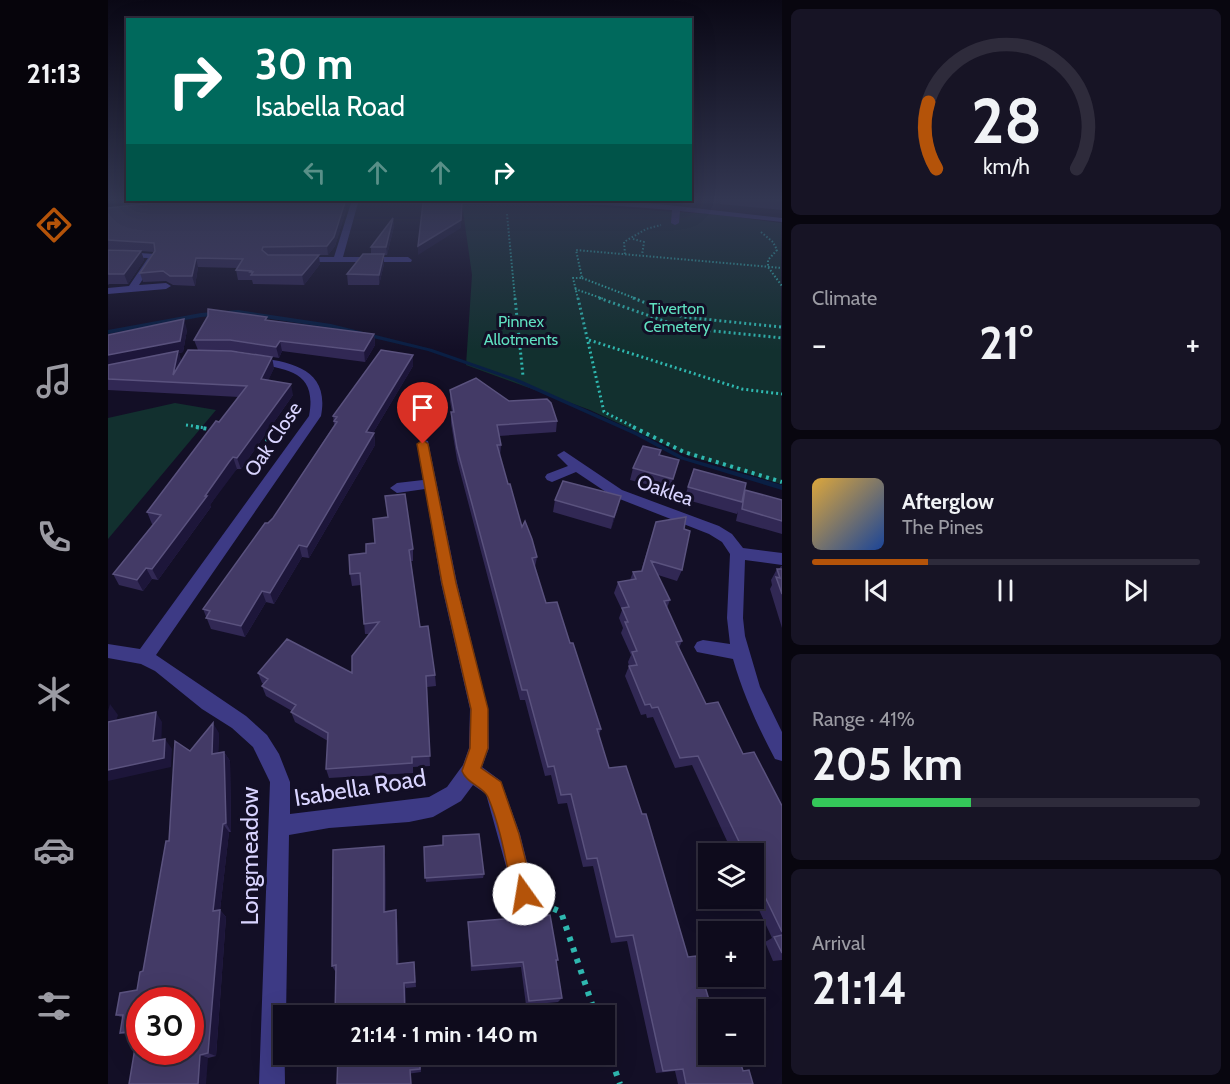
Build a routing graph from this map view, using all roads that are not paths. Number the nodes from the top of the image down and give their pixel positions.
1 (341, 249) edge
2 (108, 254) edge
3 (292, 259) edge
4 (338, 259) junction
5 (408, 260) dead end
6 (166, 286) edge
7 (132, 289) junction
8 (108, 291) edge
9 (236, 358) edge
10 (423, 444) dead end
11 (564, 455) dead end
12 (577, 467) junction
13 (552, 477) dead end
14 (430, 484) junction
15 (397, 488) dead end
16 (738, 553) junction
17 (782, 560) edge
18 (703, 647) dead end
19 (108, 651) edge
20 (740, 653) junction
21 (144, 657) junction
22 (782, 752) edge
23 (471, 771) junction
24 (280, 826) junction
25 (524, 894) road end
26 (272, 1084) edge

1 - 4 street
2 - 7 street
3 - 4 street
4 - 5 street
6 - 7 street
7 - 8 street
9 - 21 street, Oak Close
10 - 14 street, Isabella Road
11 - 12 street, Oaklea
12 - 13 street
12 - 16 street, Oaklea
14 - 15 street
14 - 23 street, Isabella Road
16 - 17 street
16 - 20 street
18 - 20 street
19 - 21 street, Longmeadow
20 - 22 street
21 - 24 street, Longmeadow
23 - 24 street, Isabella Road
23 - 25 street
24 - 26 street, Longmeadow

